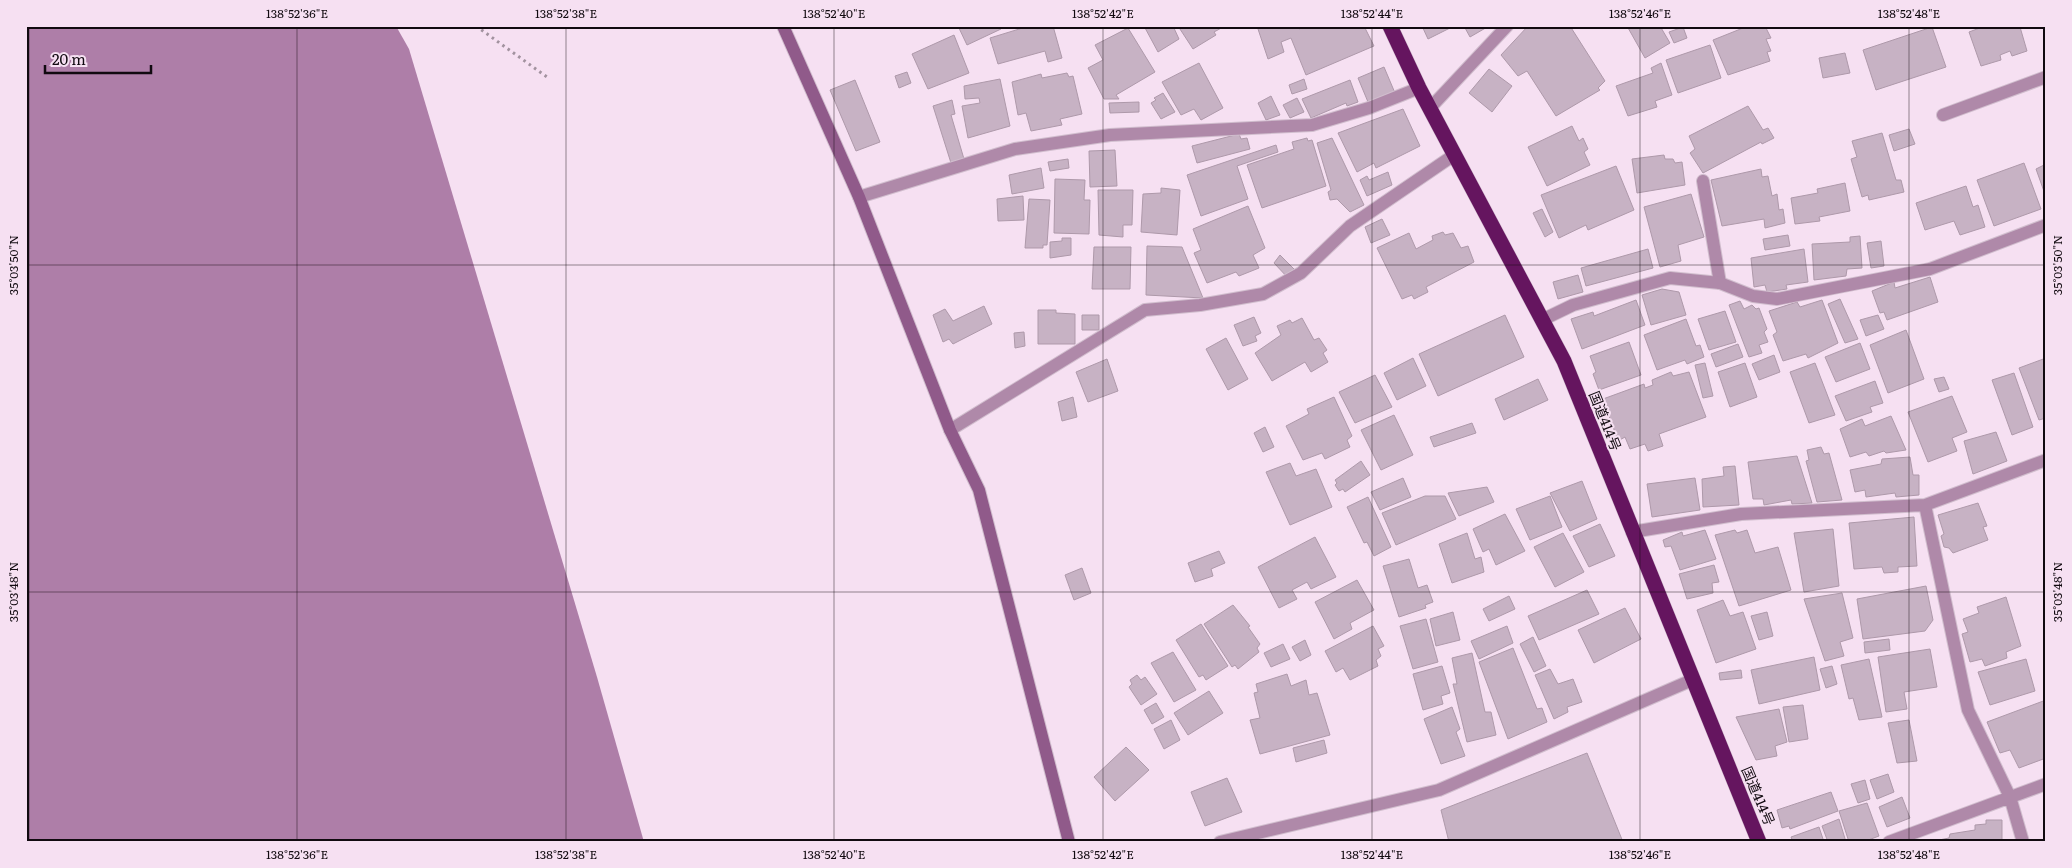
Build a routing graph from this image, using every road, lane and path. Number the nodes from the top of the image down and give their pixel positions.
1 (476, 26) edge
2 (783, 26) edge
3 (1390, 26) edge
4 (1507, 26) edge
5 (547, 77) dead end
6 (2046, 77) edge
7 (1419, 88) junction
8 (1431, 107) junction
9 (1943, 115) dead end
10 (1454, 155) junction
11 (1703, 181) dead end
12 (859, 197) junction
13 (2046, 224) edge
14 (1720, 283) junction
15 (1542, 320) junction
16 (950, 430) junction
17 (2046, 460) edge
18 (1925, 505) junction
19 (1632, 532) junction
20 (1692, 680) junction
21 (2046, 784) edge
22 (2010, 797) junction
23 (1069, 842) edge
24 (1220, 842) edge
25 (1759, 842) edge
26 (1889, 842) edge
27 (2023, 842) edge

1 - 5 path
2 - 12 street
3 - 7 highway, 国道414号
4 - 8 street
6 - 9 street
7 - 8 highway, 国道414号
7 - 12 street
8 - 10 highway, 国道414号
10 - 15 highway, 国道414号
10 - 16 street
11 - 14 street
12 - 16 street
13 - 14 street
14 - 15 street
15 - 19 highway, 国道414号
16 - 23 street
17 - 18 street
18 - 19 street
18 - 22 street
19 - 20 highway, 国道414号
20 - 24 street
20 - 25 highway, 国道414号
21 - 22 street
22 - 26 street
22 - 27 street

